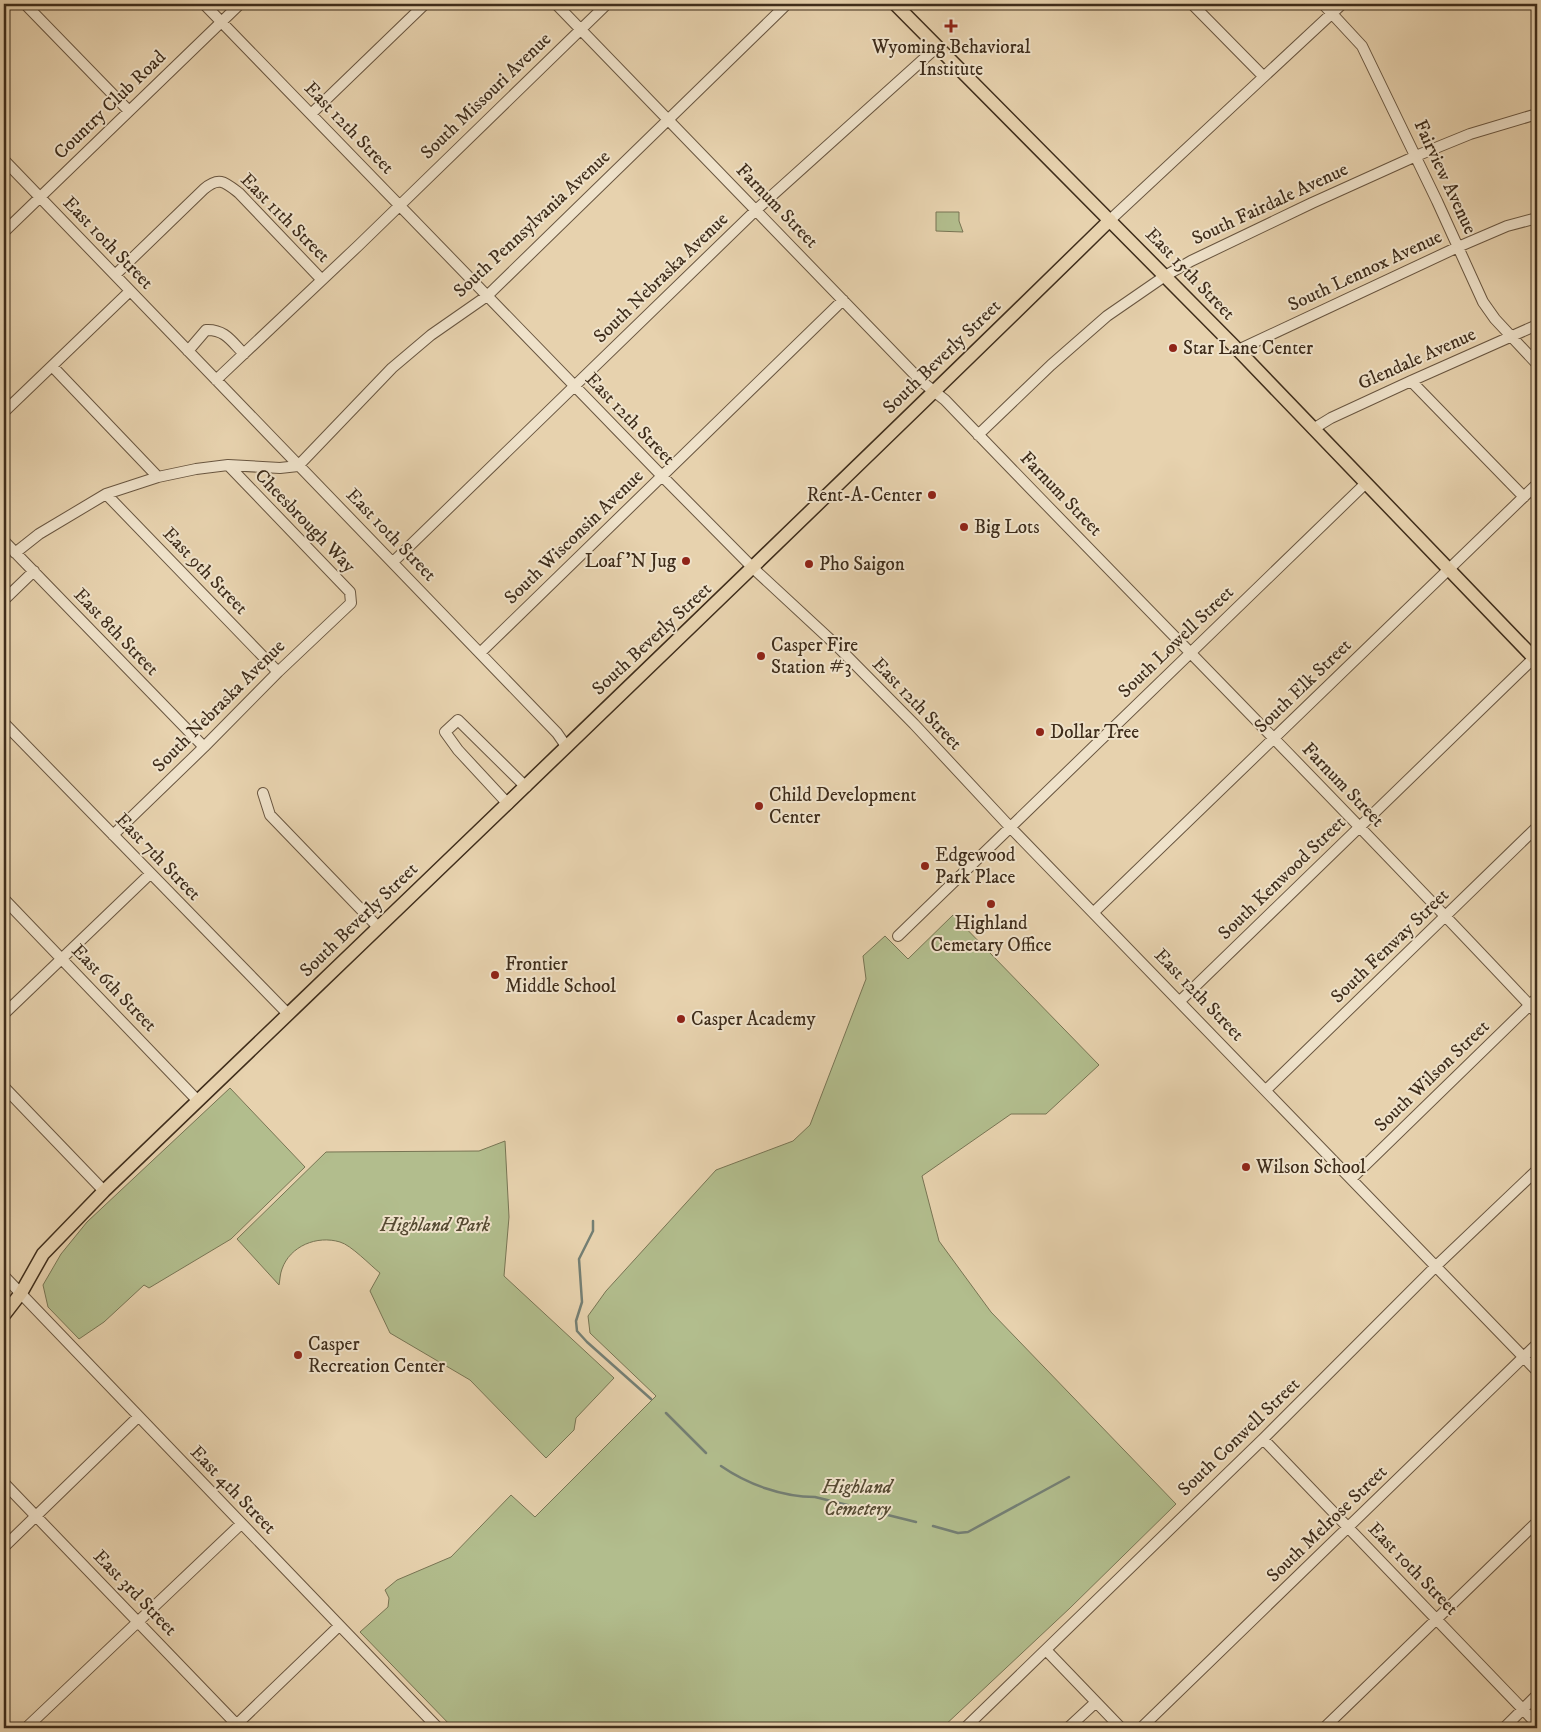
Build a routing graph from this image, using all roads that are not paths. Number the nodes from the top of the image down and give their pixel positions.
1 (25, 4) edge
2 (204, 4) edge
3 (240, 4) edge
4 (425, 4) edge
5 (556, 4) edge
6 (607, 4) edge
7 (787, 4) edge
8 (895, 4) edge
9 (1192, 4) edge
10 (1323, 4) edge
11 (1342, 4) edge
12 (1332, 13) junction
13 (222, 22) junction
14 (580, 29) junction
15 (937, 47) junction
16 (1263, 76) junction
17 (129, 111) junction
18 (311, 114) junction
19 (1537, 114) edge
20 (669, 119) junction
21 (1416, 156) junction
22 (4, 160) edge
23 (39, 198) junction
24 (399, 205) junction
25 (756, 210) junction
26 (1537, 218) edge
27 (1110, 220) junction
28 (4, 232) edge
29 (1458, 247) junction
30 (114, 275) junction
31 (1165, 276) junction
32 (322, 280) junction
33 (130, 291) junction
34 (487, 296) junction
35 (843, 300) junction
36 (1537, 326) edge
37 (1511, 336) junction
38 (1238, 350) junction
39 (188, 351) junction
40 (244, 354) junction
41 (1537, 364) edge
42 (52, 366) junction
43 (216, 380) junction
44 (1411, 381) junction
45 (574, 386) junction
46 (934, 392) junction
47 (4, 412) edge
48 (1313, 429) junction
49 (978, 435) junction
50 (228, 466) junction
51 (298, 466) junction
52 (662, 476) junction
53 (158, 477) junction
54 (1366, 483) junction
55 (1537, 484) edge
56 (106, 494) junction
57 (1524, 497) junction
58 (4, 541) edge
59 (16, 553) junction
60 (393, 562) junction
61 (753, 568) junction
62 (1448, 569) junction
63 (34, 571) junction
64 (4, 600) edge
65 (351, 603) joint
66 (480, 653) junction
67 (1189, 653) junction
68 (1536, 658) edge
69 (278, 672) junction
70 (4, 723) edge
71 (1274, 739) junction
72 (566, 746) junction
73 (204, 747) junction
74 (526, 787) junction
75 (263, 793) dead end
76 (508, 804) junction
77 (1010, 827) junction
78 (1359, 827) junction
79 (1537, 827) edge
80 (113, 835) junction
81 (150, 874) junction
82 (4, 899) edge
83 (1094, 912) junction
84 (1446, 916) junction
85 (378, 927) junction
86 (898, 936) dead end
87 (61, 958) junction
88 (1534, 1001) edge
89 (1180, 1002) junction
90 (1537, 1013) edge
91 (4, 1014) edge
92 (288, 1014) junction
93 (4, 1087) edge
94 (1266, 1090) junction
95 (198, 1101) junction
96 (1537, 1170) edge
97 (1351, 1179) junction
98 (104, 1191) junction
99 (1436, 1266) junction
100 (4, 1276) edge
101 (21, 1293) junction
102 (4, 1316) edge
103 (1537, 1344) edge
104 (1524, 1357) junction
105 (1537, 1371) edge
106 (138, 1417) junction
107 (1263, 1439) junction
108 (4, 1483) edge
109 (36, 1516) junction
110 (1537, 1522) edge
111 (241, 1524) junction
112 (1349, 1528) junction
113 (4, 1547) edge
114 (1437, 1620) junction
115 (137, 1621) junction
116 (339, 1626) junction
117 (1046, 1650) junction
118 (1537, 1695) edge
119 (1096, 1702) junction
120 (1523, 1709) junction
121 (1537, 1724) edge
122 (237, 1727) edge
123 (26, 1728) edge
124 (438, 1728) edge
125 (965, 1728) edge
126 (1068, 1728) edge
127 (1121, 1728) edge
128 (1141, 1728) edge
129 (1324, 1728) edge
130 (1504, 1728) edge

1 - 17 street
2 - 13 street, East 12th Street
3 - 13 street, Country Club Road
4 - 18 street
5 - 14 street, Farnum Street
6 - 14 street, South Missouri Avenue
7 - 20 street, South Pennsylvania Avenue
8 - 15 main road, East 15th Street
9 - 16 street
10 - 12 street, Fairview Avenue
11 - 12 street, South Beverly Street
12 - 16 street, South Beverly Street
12 - 21 street, Fairview Avenue
13 - 17 street, Country Club Road
13 - 18 street, East 12th Street
14 - 20 street, Farnum Street
14 - 24 street, South Missouri Avenue
15 - 25 street, South Nebraska Avenue
15 - 27 main road, East 15th Street
16 - 27 street, South Beverly Street
17 - 23 street, Country Club Road
18 - 24 street, East 12th Street
19 - 21 street, South Fairdale Avenue
20 - 25 street, Farnum Street
20 - 34 street, South Pennsylvania Avenue
21 - 29 street, Fairview Avenue
21 - 31 street, South Fairdale Avenue
22 - 23 street, East 10th Street
23 - 28 street, Country Club Road
23 - 30 street, East 10th Street
24 - 32 street, South Missouri Avenue
24 - 34 street, East 12th Street
25 - 35 street, Farnum Street
25 - 45 street, South Nebraska Avenue
26 - 29 street, South Lennox Avenue
27 - 31 main road, East 15th Street
27 - 46 main road, South Beverly Street
29 - 37 street, Fairview Avenue
29 - 38 street, South Lennox Avenue
30 - 32 street, East 11th Street
30 - 33 street, East 10th Street
31 - 38 main road, East 15th Street
31 - 49 street, South Fairdale Avenue
32 - 40 street, South Missouri Avenue
33 - 39 street, East 10th Street
33 - 42 street
34 - 45 street, East 12th Street
34 - 51 street, South Pennsylvania Avenue
35 - 46 street, Farnum Street
35 - 52 street, South Wisconsin Avenue
36 - 37 street, Glendale Avenue
37 - 41 street, Fairview Avenue
37 - 44 street, Glendale Avenue
38 - 48 main road, East 15th Street
39 - 40 street
39 - 43 street, East 10th Street
40 - 43 street, South Missouri Avenue
42 - 47 street
42 - 53 street
43 - 51 street, East 10th Street
44 - 48 street, Glendale Avenue
44 - 57 street
45 - 52 street, East 12th Street
45 - 60 street, South Nebraska Avenue
46 - 49 street, Farnum Street
46 - 61 main road, South Beverly Street
48 - 54 main road, East 15th Street
49 - 67 street, Farnum Street
50 - 51 street
50 - 53 street
50 - 65 street, Cheesbrough Way
51 - 60 street, East 10th Street
52 - 61 street, East 12th Street
52 - 66 street, South Wisconsin Avenue
53 - 56 street
54 - 62 main road, East 15th Street
54 - 67 street, South Lowell Street
55 - 57 street, South Elk Street
56 - 59 street
56 - 69 street, East 9th Street
57 - 62 street, South Elk Street
58 - 59 street, East 8th Street
59 - 63 street, East 8th Street
60 - 66 street, East 10th Street
61 - 72 main road, South Beverly Street
61 - 77 street, East 12th Street
62 - 68 main road, East 15th Street
62 - 71 street, South Elk Street
63 - 64 street
63 - 73 street, East 8th Street
65 - 69 street, South Nebraska Avenue
66 - 72 street, East 10th Street
67 - 71 street, Farnum Street
67 - 77 street, South Lowell Street
68 - 78 street, South Kenwood Street
69 - 73 street, South Nebraska Avenue
70 - 80 street, East 7th Street
71 - 78 street, Farnum Street
71 - 83 street, South Elk Street
72 - 74 main road, South Beverly Street
73 - 80 street, South Nebraska Avenue
74 - 76 main road, South Beverly Street
74 - 76 street
75 - 85 street
76 - 85 main road, South Beverly Street
77 - 83 street, East 12th Street
77 - 86 street, South Lowell Street
78 - 84 street, Farnum Street
78 - 89 street, South Kenwood Street
79 - 84 street, South Fenway Street
80 - 81 street, East 7th Street
81 - 87 street
81 - 92 street, East 7th Street
82 - 87 street, East 6th Street
83 - 89 street, East 12th Street
84 - 88 street, Farnum Street
84 - 94 street, South Fenway Street
85 - 92 main road, South Beverly Street
87 - 91 street
87 - 95 street, East 6th Street
88 - 90 street, Farnum Street
88 - 97 street, South Wilson Street
89 - 94 street, East 12th Street
92 - 95 main road, South Beverly Street
93 - 98 street
94 - 97 street, East 12th Street
95 - 98 main road, South Beverly Street
96 - 99 street, South Conwell Street
97 - 99 street, East 12th Street
98 - 101 main road, South Beverly Street
99 - 104 street, East 12th Street
99 - 107 street, South Conwell Street
100 - 101 street, East 4th Street
101 - 102 main road, South Beverly Street
101 - 106 street, East 4th Street
103 - 104 street, South Melrose Street
104 - 105 street, East 12th Street
104 - 112 street, South Melrose Street
106 - 109 street
106 - 111 street, East 4th Street
107 - 112 street, East 10th Street
107 - 117 street, South Conwell Street
108 - 109 street, East 3rd Street
109 - 113 street
109 - 115 street, East 3rd Street
110 - 114 street
111 - 115 street
111 - 116 street, East 4th Street
112 - 114 street, East 10th Street
112 - 128 street, South Melrose Street
114 - 120 street, East 10th Street
114 - 129 street
115 - 122 street, East 3rd Street
115 - 123 street
116 - 122 street
116 - 124 street, East 4th Street
117 - 119 street
117 - 125 street, South Conwell Street
118 - 120 street
119 - 126 street
119 - 127 street
120 - 121 street, East 10th Street
120 - 130 street

